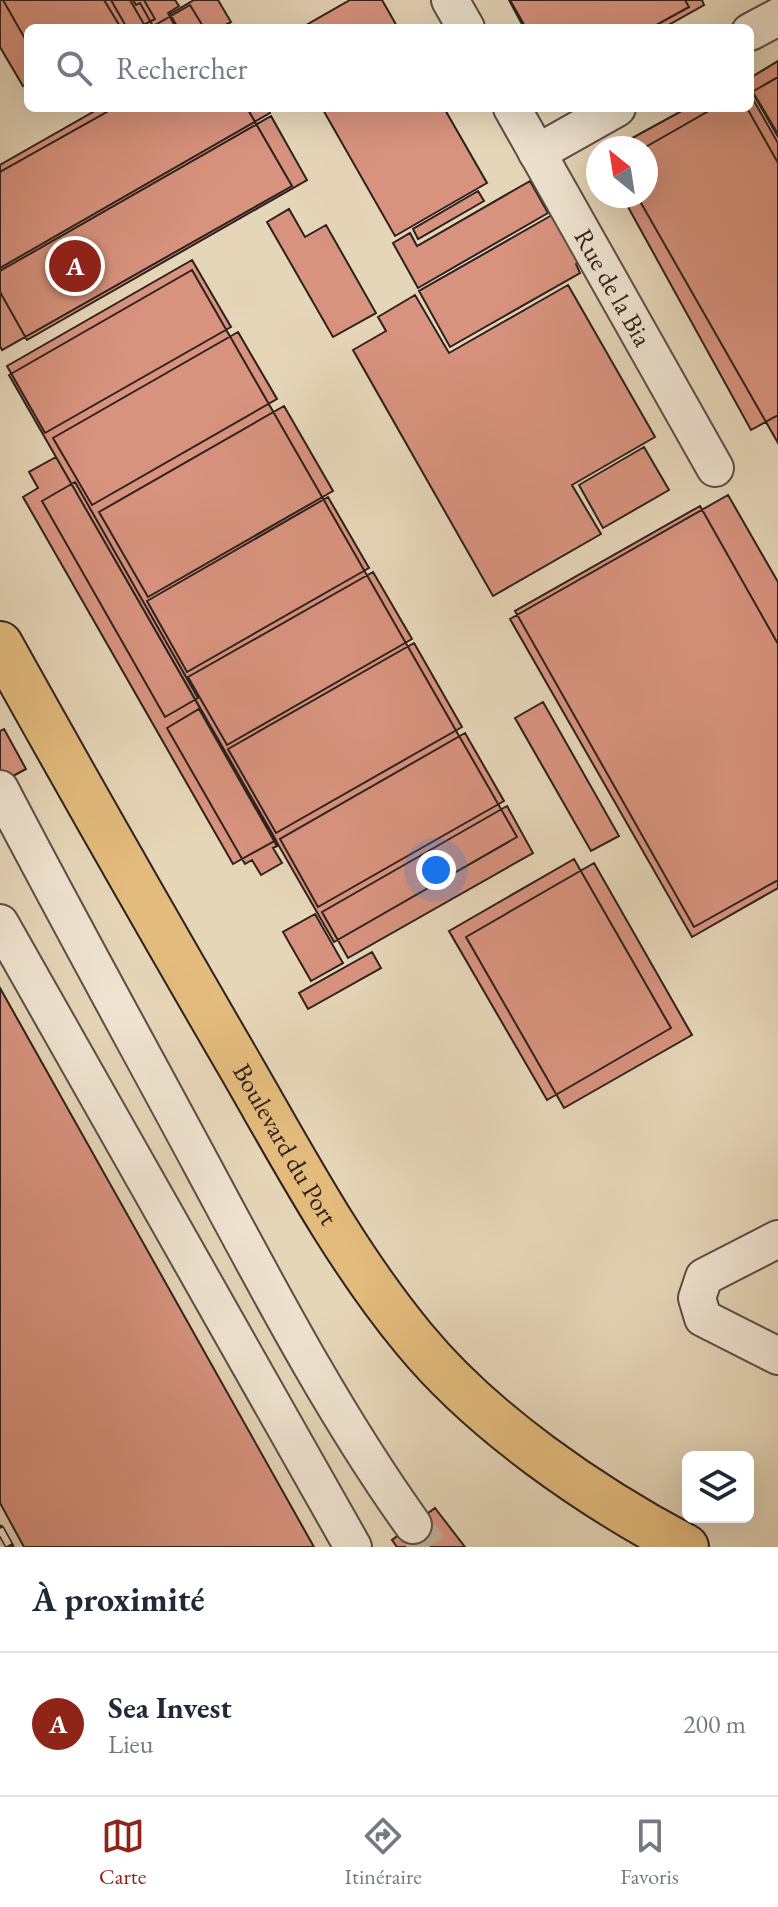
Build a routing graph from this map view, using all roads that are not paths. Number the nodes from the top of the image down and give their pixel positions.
1 (450, 0) edge
2 (778, 17) edge
3 (464, 24) edge
4 (754, 30) edge
5 (514, 112) edge
6 (610, 112) edge
7 (537, 153) junction
8 (715, 468) dead end
9 (0, 644) edge
10 (0, 789) edge
11 (0, 923) edge
12 (778, 1239) edge
13 (778, 1356) edge
14 (413, 1525) tunnel mouth
15 (353, 1547) edge
16 (686, 1547) edge

1 - 3 street
2 - 4 street
5 - 7 street, Rue de la Bia
6 - 7 street
7 - 8 street, Rue de la Bia
9 - 16 main road, Boulevard du Port
10 - 14 street
11 - 15 street
12 - 13 street

